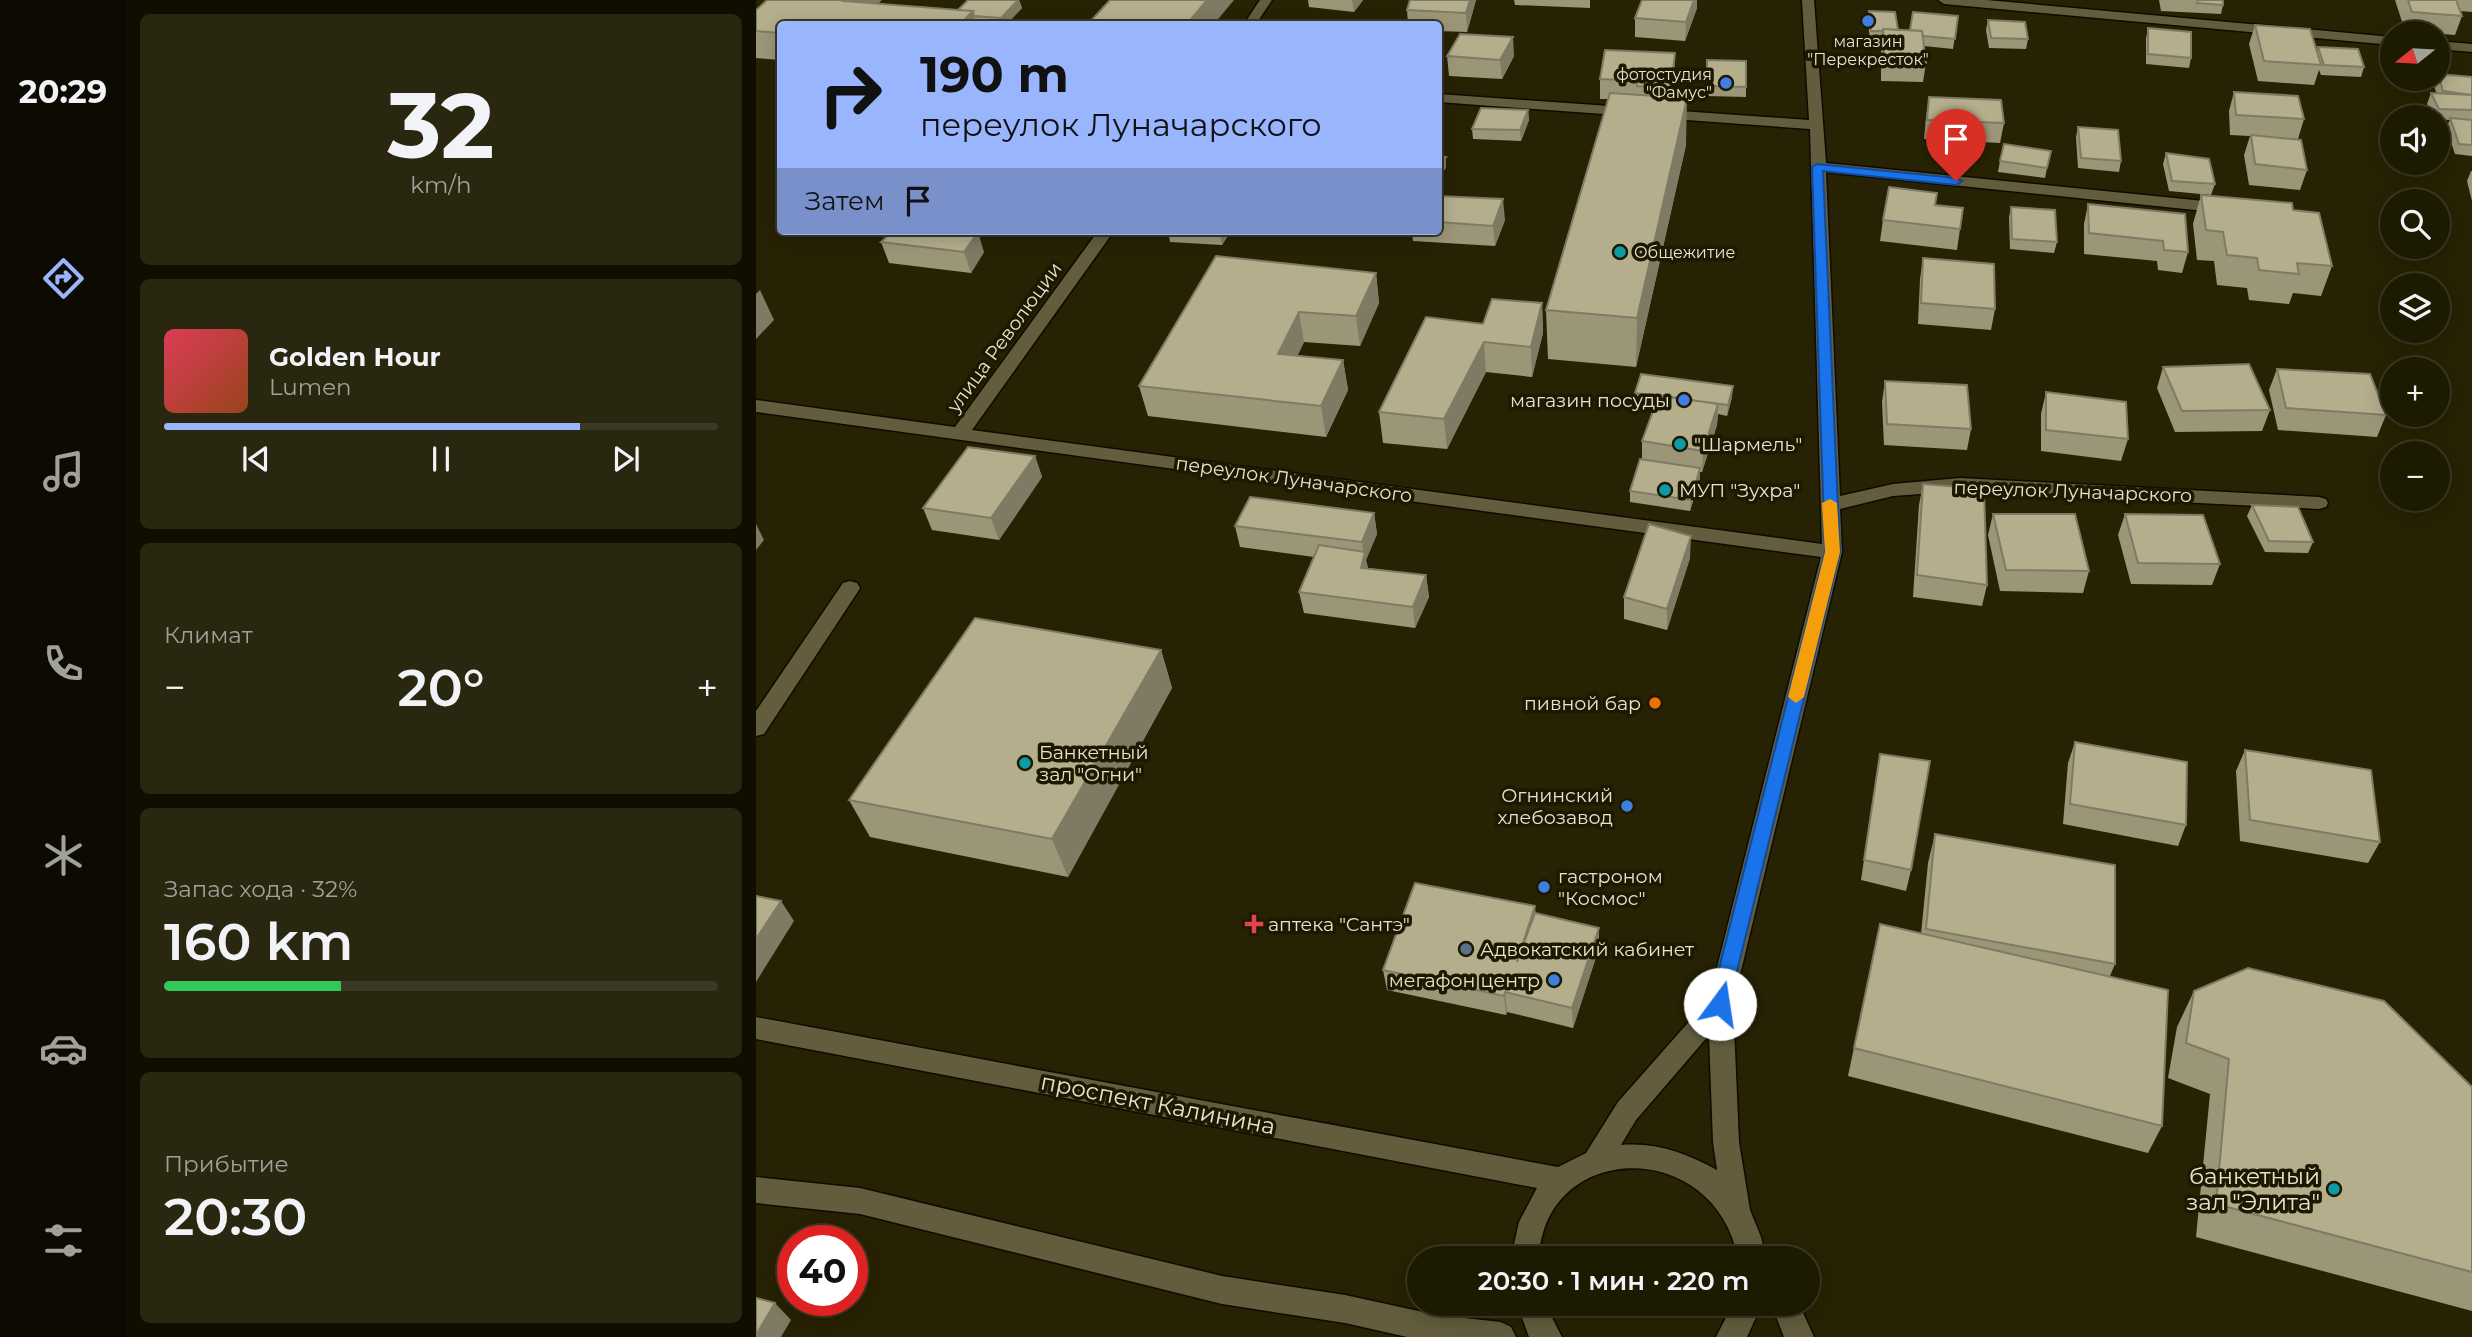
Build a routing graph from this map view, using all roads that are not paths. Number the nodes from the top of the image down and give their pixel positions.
1 (1266, 0) edge
2 (1808, 0) edge
3 (1944, 0) edge
4 (1252, 21) edge
5 (2380, 40) edge
6 (2450, 46) edge
7 (2472, 48) edge
8 (1442, 98) edge
9 (1817, 125) junction
10 (1817, 167) junction
11 (2233, 209) edge
12 (1103, 235) edge
13 (756, 406) edge
14 (960, 433) junction
15 (2319, 503) dead end
16 (1830, 506) junction
17 (1832, 552) junction
18 (850, 588) dead end
19 (756, 728) edge
20 (1720, 1004) junction
21 (756, 1028) edge
22 (1596, 1161) junction
23 (1559, 1180) junction
24 (756, 1190) edge
25 (1739, 1217) junction
26 (1525, 1246) edge
27 (1748, 1246) edge
28 (1755, 1246) edge
29 (1535, 1316) edge
30 (1742, 1316) edge
31 (1789, 1316) edge
32 (1501, 1337) edge
33 (1547, 1337) edge
34 (1731, 1337) edge
35 (1799, 1337) edge

1 - 4 street
2 - 9 street
3 - 5 street
6 - 7 street
8 - 9 street
9 - 10 street
10 - 11 street
10 - 16 street
12 - 14 street, улица Революции
13 - 14 street, переулок Луначарского
14 - 17 street, переулок Луначарского
15 - 16 street, переулок Луначарского
16 - 17 street
17 - 20 street
18 - 19 street
20 - 22 street
20 - 25 street
21 - 23 street, проспект Калинина
22 - 23 street
22 - 25 street
23 - 26 street
24 - 32 street
25 - 27 street
25 - 28 street
29 - 33 street
30 - 34 street
31 - 35 street

